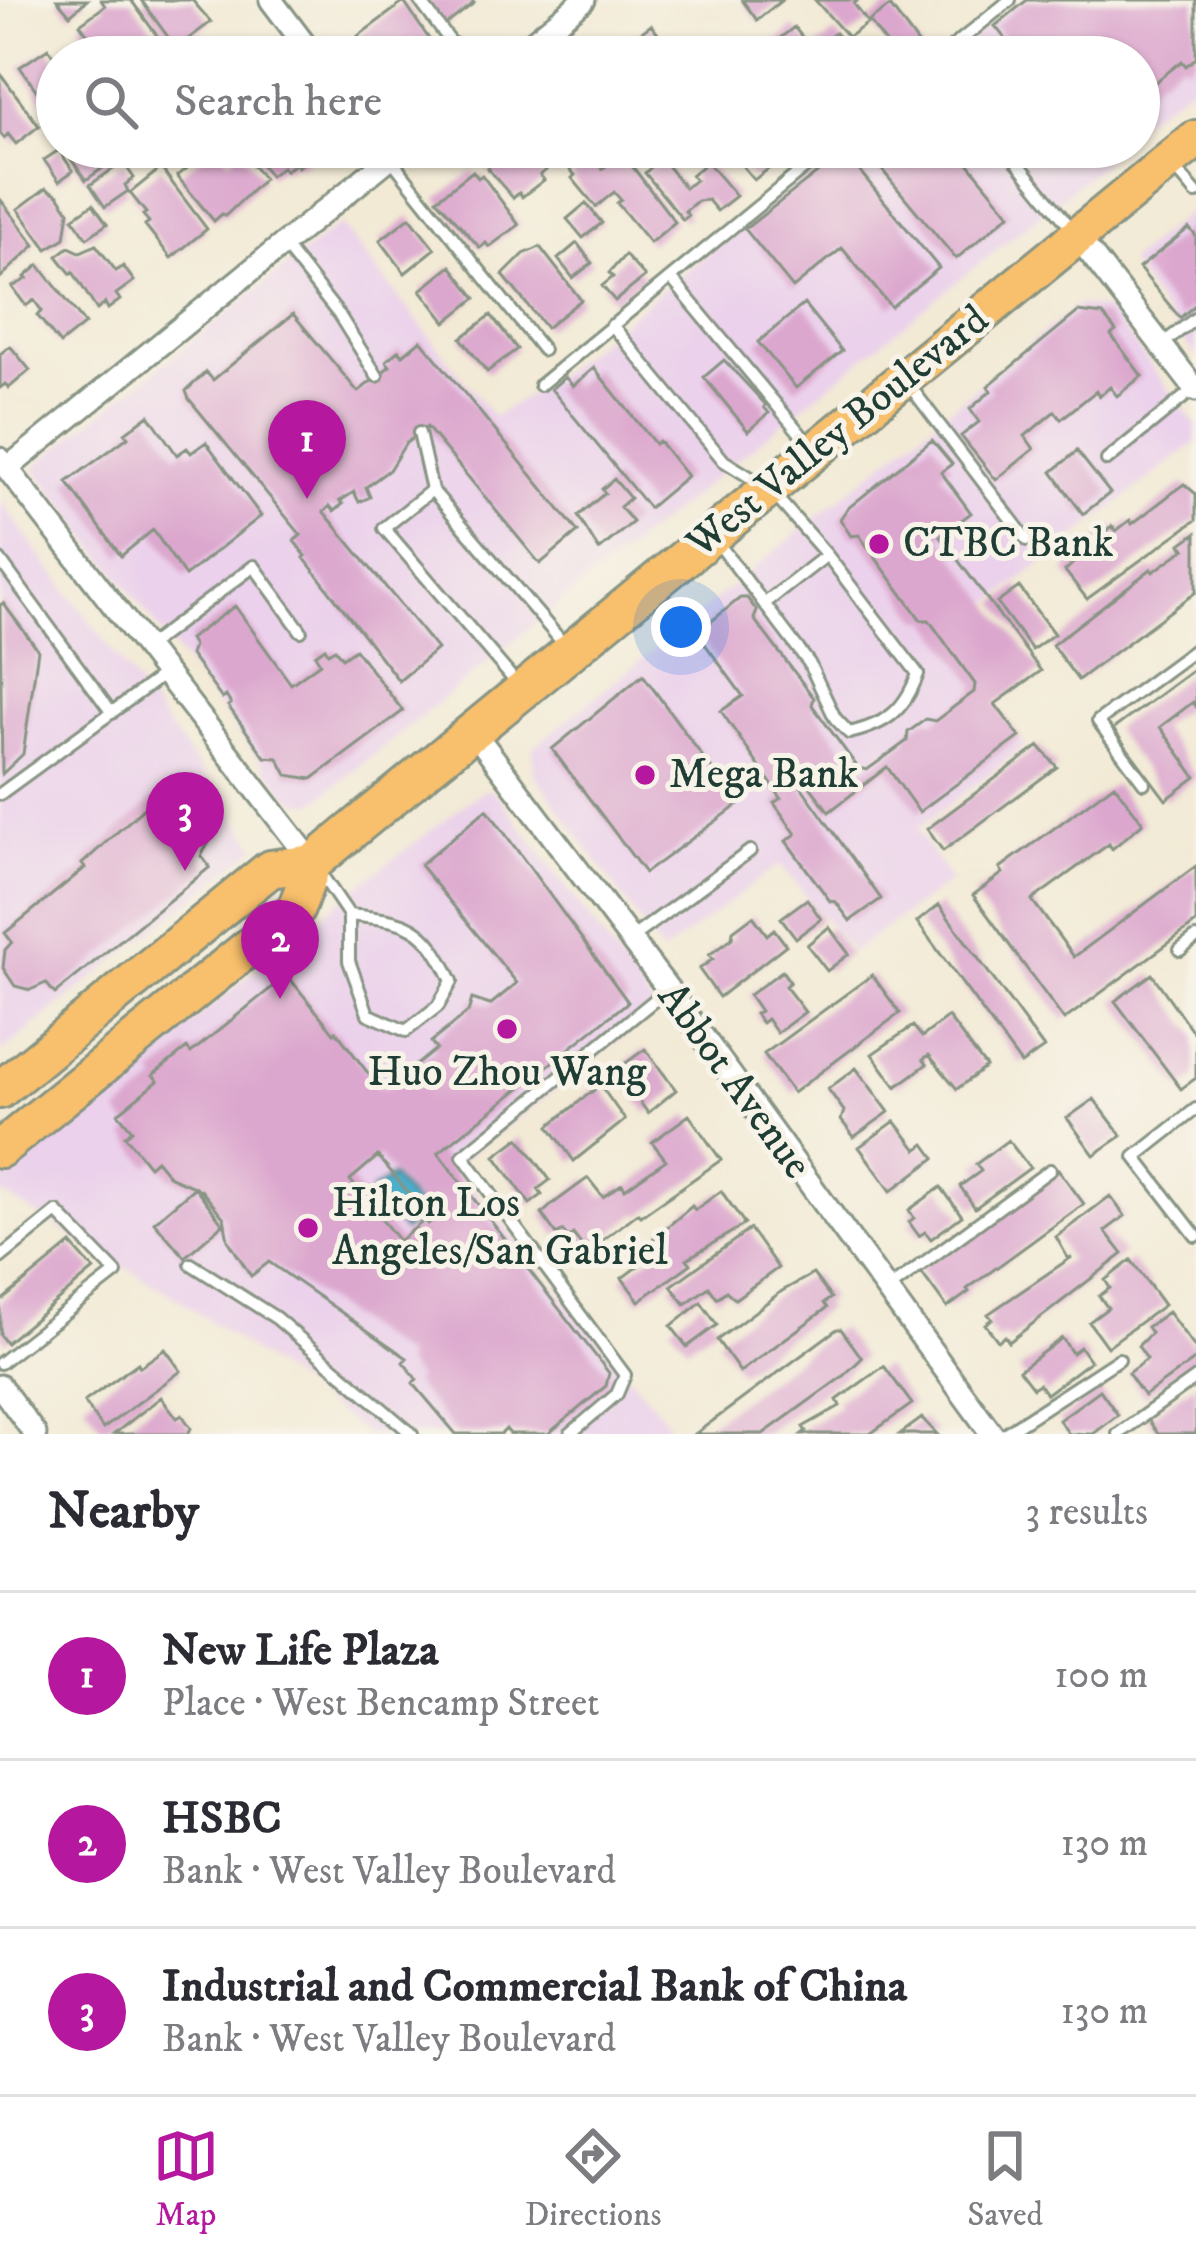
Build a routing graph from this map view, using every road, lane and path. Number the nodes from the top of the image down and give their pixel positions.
1 (271, 0) edge
2 (419, 0) edge
3 (584, 0) edge
4 (1010, 0) edge
5 (298, 36) edge
6 (446, 36) edge
7 (540, 36) edge
8 (966, 36) edge
9 (1183, 150) edge
10 (372, 168) edge
11 (405, 168) edge
12 (805, 168) edge
13 (1022, 168) edge
14 (1196, 193) edge
15 (1077, 236) junction
16 (283, 244) junction
17 (671, 278) junction
18 (1196, 318) edge
19 (612, 326) junction
20 (1161, 345) junction
21 (544, 350) dead end
22 (377, 376) dead end
23 (904, 378) junction
24 (540, 385) dead end
25 (1195, 389) edge
26 (419, 433) dead end
27 (815, 452) junction
28 (1107, 460) dead end
29 (4, 463) edge
30 (769, 489) junction
31 (432, 490) junction
32 (712, 535) junction
33 (1027, 540) dead end
34 (827, 555) junction
35 (0, 560) edge
36 (764, 604) junction
37 (301, 631) dead end
38 (148, 646) junction
39 (1196, 649) edge
40 (570, 652) junction
41 (167, 672) junction
42 (523, 690) junction
43 (112, 713) junction
44 (473, 731) junction
45 (1144, 783) dead end
46 (0, 794) edge
47 (750, 850) dead end
48 (314, 863) junction
49 (349, 915) junction
50 (630, 938) junction
51 (1196, 938) edge
52 (1180, 950) dead end
53 (668, 988) junction
54 (3, 1080) edge
55 (1196, 1109) edge
56 (0, 1149) edge
57 (1050, 1170) dead end
58 (1196, 1236) edge
59 (0, 1258) edge
60 (191, 1264) dead end
61 (887, 1290) junction
62 (1119, 1359) dead end
63 (0, 1363) edge
64 (1196, 1378) edge
65 (0, 1386) edge
66 (35, 1434) edge
67 (412, 1434) edge
68 (569, 1434) edge
69 (992, 1434) edge
70 (1004, 1434) edge
71 (1118, 1434) edge

1 - 5 street
2 - 6 lane
3 - 7 street
4 - 8 lane
9 - 14 lane
9 - 15 main road, West Valley Boulevard
10 - 16 street
11 - 21 lane
12 - 17 lane
13 - 15 lane
15 - 20 street
15 - 23 main road, West Valley Boulevard
16 - 22 lane
16 - 29 street
17 - 19 lane
17 - 27 lane
18 - 20 lane
19 - 24 lane
19 - 30 lane
20 - 25 street
23 - 27 main road, West Valley Boulevard
23 - 33 lane
25 - 28 lane
26 - 31 lane
27 - 30 main road, West Valley Boulevard
29 - 38 street
30 - 32 main road, West Valley Boulevard
30 - 34 lane
31 - 40 lane
31 - 42 lane
32 - 36 lane
32 - 40 main road, West Valley Boulevard
34 - 36 lane
34 - 36 lane
35 - 43 lane
37 - 38 lane
38 - 41 street
39 - 45 lane
40 - 42 main road, West Valley Boulevard
41 - 43 lane
41 - 48 street
42 - 44 main road, West Valley Boulevard
43 - 46 lane
44 - 48 main road, West Valley Boulevard
44 - 50 street, Abbot Avenue
47 - 50 lane
48 - 49 lane
48 - 54 main road, West Valley Boulevard
48 - 56 main road, West Valley Boulevard
49 - 49 lane
50 - 53 street, Abbot Avenue
51 - 52 lane
53 - 61 street, Abbot Avenue
53 - 68 lane
55 - 58 lane
57 - 61 lane
59 - 63 lane
60 - 67 lane
61 - 69 street, Abbot Avenue
62 - 70 lane
64 - 71 lane
65 - 66 street

